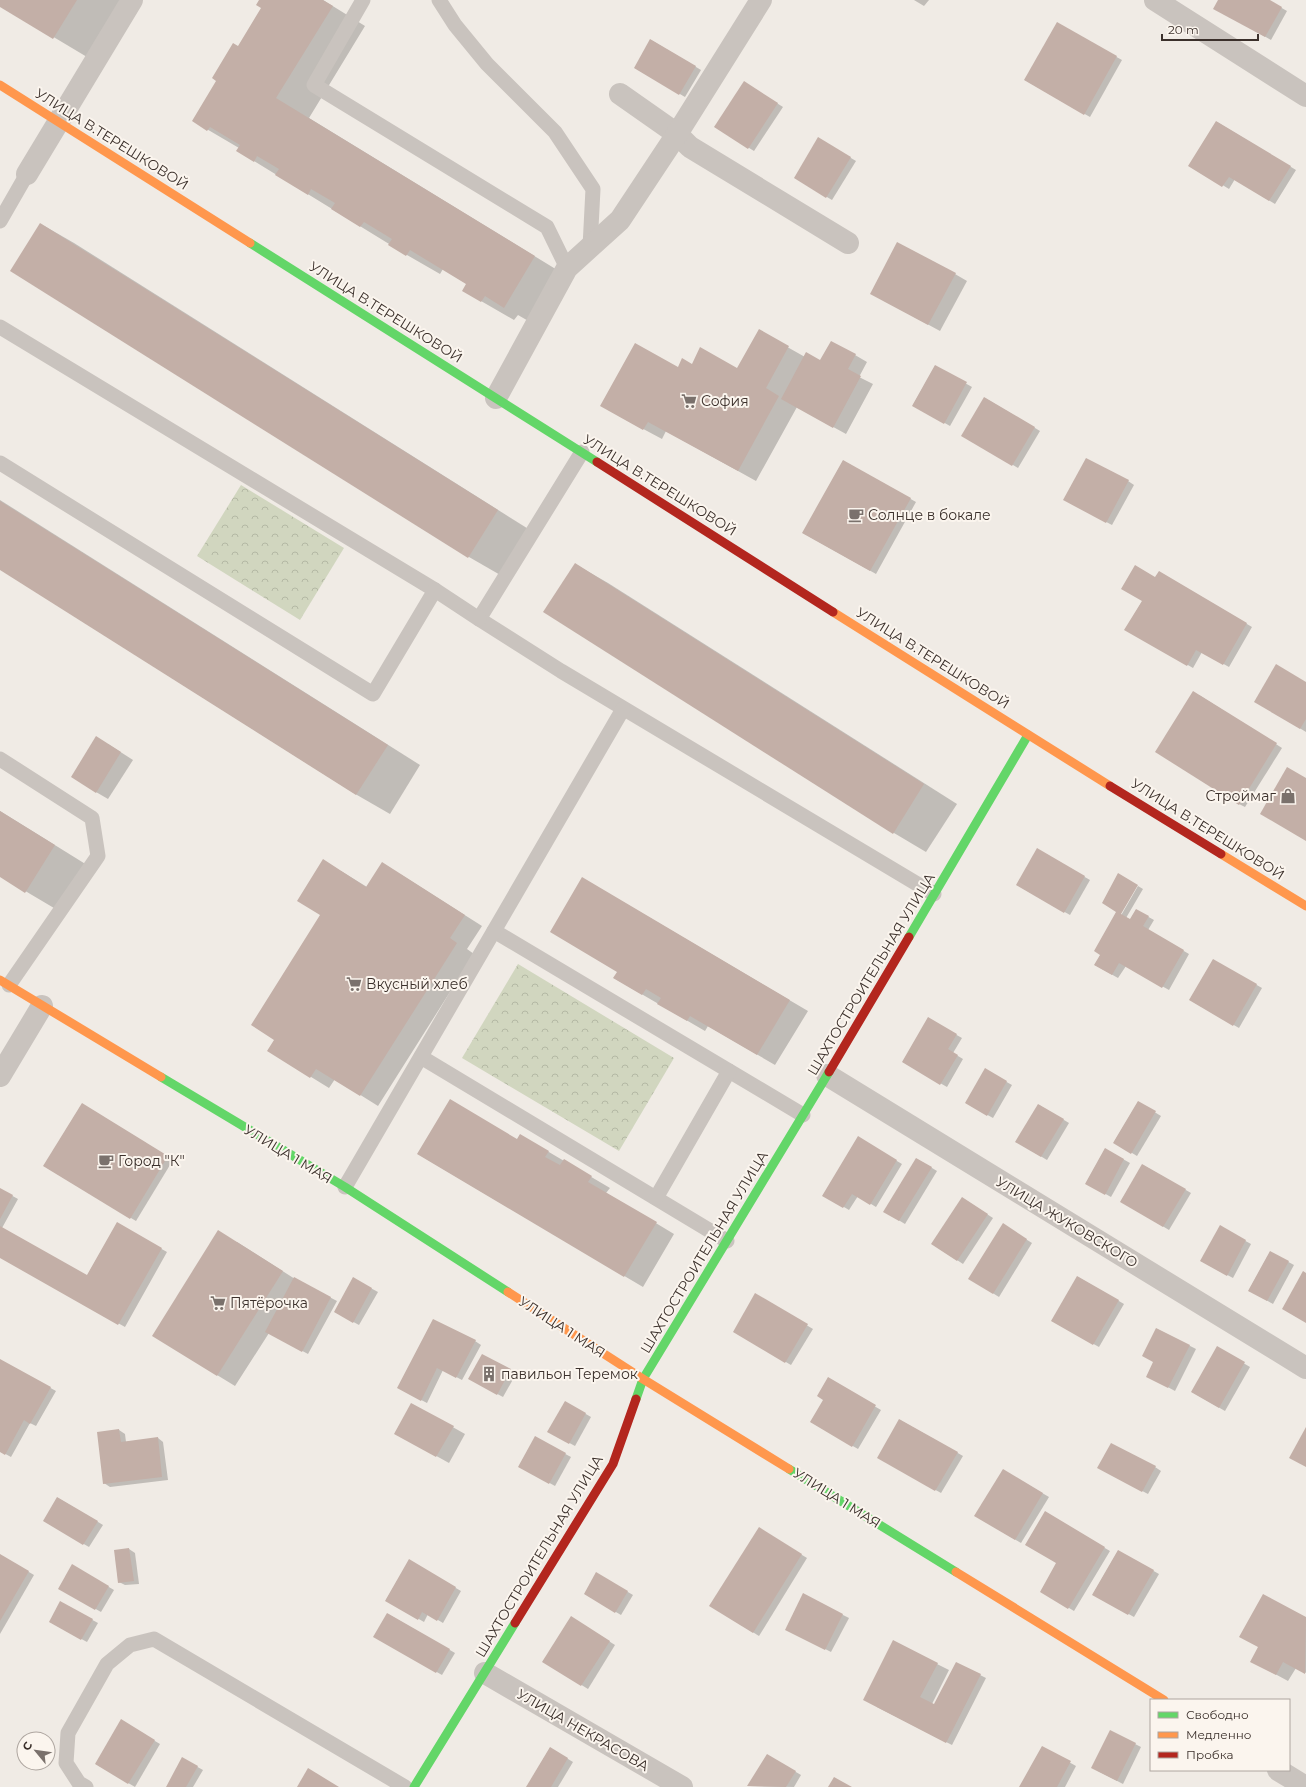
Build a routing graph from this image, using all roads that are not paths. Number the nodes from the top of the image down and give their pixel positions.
1 (132, 0) edge
2 (363, 0) edge
3 (439, 0) edge
4 (761, 0) edge
5 (1156, 0) edge
6 (0, 85) edge
7 (620, 94) dead end
8 (1306, 96) edge
9 (59, 122) junction
10 (677, 134) junction
11 (27, 174) joint
12 (0, 221) edge
13 (848, 243) dead end
14 (590, 247) junction
15 (566, 268) junction
16 (0, 327) edge
17 (496, 398) junction
18 (582, 452) junction
19 (0, 463) edge
20 (435, 590) junction
21 (480, 619) junction
22 (623, 709) junction
23 (1028, 735) junction
24 (0, 759) edge
25 (934, 894) junction
26 (1306, 906) edge
27 (494, 931) junction
28 (4, 983) edge
29 (42, 1006) junction
30 (421, 1057) junction
31 (729, 1071) junction
32 (827, 1075) junction
33 (0, 1076) edge
34 (803, 1115) junction
35 (345, 1187) junction
36 (656, 1198) junction
37 (727, 1241) junction
38 (1306, 1368) edge
39 (643, 1379) junction
40 (485, 1673) junction
41 (1162, 1699) edge
42 (1280, 1771) edge
43 (86, 1787) edge
44 (405, 1787) edge
45 (414, 1787) edge
46 (682, 1787) edge
47 (1306, 1787) edge

1 - 9 street
2 - 15 lane
3 - 14 lane
4 - 10 street
5 - 8 street
6 - 9 street, УЛИЦА В.ТЕРЕШКОВОЙ
7 - 10 street
9 - 11 street
9 - 17 street, УЛИЦА В.ТЕРЕШКОВОЙ
10 - 13 street
10 - 14 street
11 - 12 lane
14 - 15 street
15 - 17 street
16 - 20 lane
17 - 18 street, УЛИЦА В.ТЕРЕШКОВОЙ
18 - 21 lane
18 - 23 street, УЛИЦА В.ТЕРЕШКОВОЙ
19 - 20 lane
20 - 21 lane
21 - 22 lane
22 - 25 lane
22 - 27 lane
23 - 25 street, ШАХТОСТРОИТЕЛЬНАЯ УЛИЦА
23 - 26 street, УЛИЦА В.ТЕРЕШКОВОЙ
24 - 28 lane
25 - 32 street, ШАХТОСТРОИТЕЛЬНАЯ УЛИЦА
27 - 30 lane
27 - 31 lane
28 - 29 street, УЛИЦА 1 МАЯ
29 - 33 street
29 - 35 street, УЛИЦА 1 МАЯ
30 - 35 lane
30 - 36 lane
31 - 34 lane
31 - 36 lane
32 - 34 street, ШАХТОСТРОИТЕЛЬНАЯ УЛИЦА
32 - 38 street, УЛИЦА ЖУКОВСКОГО
34 - 37 street, ШАХТОСТРОИТЕЛЬНАЯ УЛИЦА
35 - 39 street, УЛИЦА 1 МАЯ
36 - 37 lane
37 - 39 street, ШАХТОСТРОИТЕЛЬНАЯ УЛИЦА
39 - 40 street, ШАХТОСТРОИТЕЛЬНАЯ УЛИЦА
39 - 41 street, УЛИЦА 1 МАЯ
40 - 45 street, ШАХТОСТРОИТЕЛЬНАЯ УЛИЦА
40 - 46 street, УЛИЦА НЕКРАСОВА
42 - 47 street
43 - 44 lane

